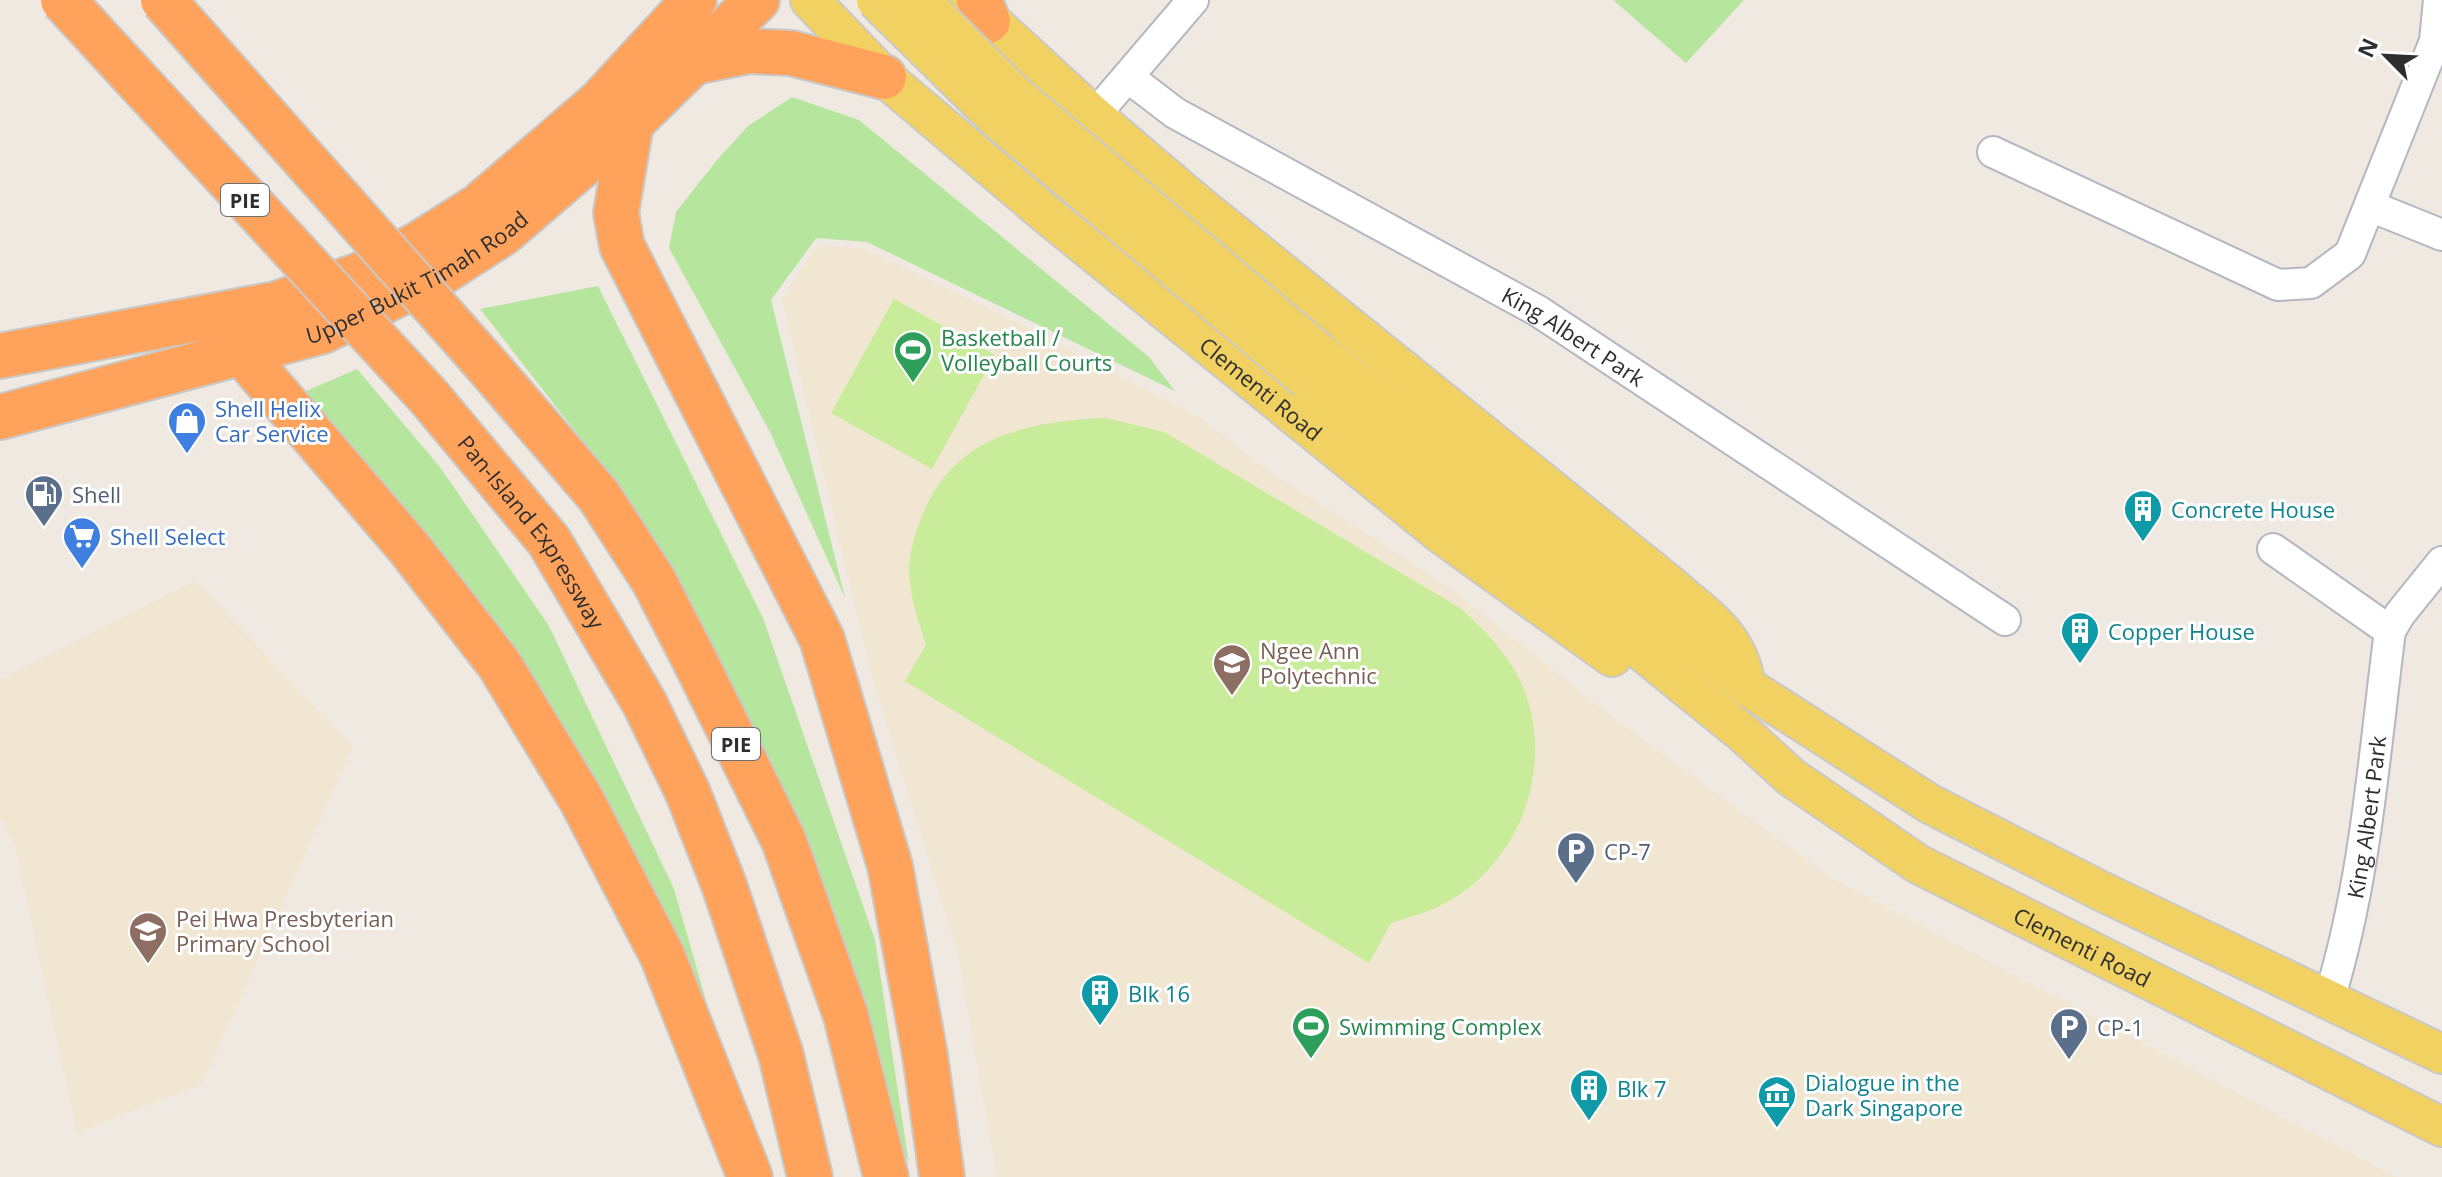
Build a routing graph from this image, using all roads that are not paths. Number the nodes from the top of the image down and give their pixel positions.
1 (63, 0) edge
2 (163, 0) edge
3 (694, 0) edge
4 (757, 0) edge
5 (810, 0) edge
6 (876, 0) edge
7 (920, 0) edge
8 (1193, 0) edge
9 (2439, 0) edge
10 (978, 7) edge
11 (676, 32) edge
12 (1026, 53) junction
13 (884, 77) junction
14 (1128, 77) junction
15 (1094, 116) junction
16 (631, 123) junction
17 (1993, 152) dead end
18 (983, 158) junction
19 (2370, 206) junction
20 (2442, 235) edge
21 (243, 354) junction
22 (0, 356) edge
23 (1314, 367) junction
24 (0, 417) edge
25 (2273, 549) dead end
26 (2442, 562) edge
27 (2005, 620) dead end
28 (2390, 631) junction
29 (1746, 686) junction
30 (1744, 734) junction
31 (2329, 999) junction
32 (2442, 1054) edge
33 (2442, 1127) edge
34 (750, 1177) edge
35 (810, 1177) edge
36 (886, 1177) edge
37 (942, 1177) edge

1 - 35 highway, Pan-Island Expressway / PIE, bridge
2 - 36 highway, PIE, bridge
3 - 11 highway, Upper Bukit Timah Road
4 - 11 highway, Upper Bukit Timah Road
5 - 13 main road, Clementi Road
6 - 23 main road, Clementi Road, bridge
7 - 23 main road, Clementi Road, bridge
8 - 14 street
9 - 19 street
10 - 12 main road
11 - 13 highway
11 - 16 highway, Upper Bukit Timah Road
11 - 22 highway, Upper Bukit Timah Road
12 - 15 main road
12 - 18 main road
13 - 18 main road, Clementi Road
14 - 15 street
14 - 27 street, King Albert Park
15 - 29 main road
16 - 21 highway, Upper Bukit Timah Road
16 - 37 highway
17 - 19 street
18 - 30 main road, Clementi Road
19 - 20 street
21 - 24 highway, Upper Bukit Timah Road
21 - 34 highway
23 - 29 main road, Clementi Road
23 - 30 main road, Clementi Road
25 - 28 street
26 - 28 street, King Albert Park
28 - 31 street, King Albert Park
29 - 31 main road, Clementi Road
30 - 33 main road, Clementi Road
31 - 32 main road, Clementi Road

